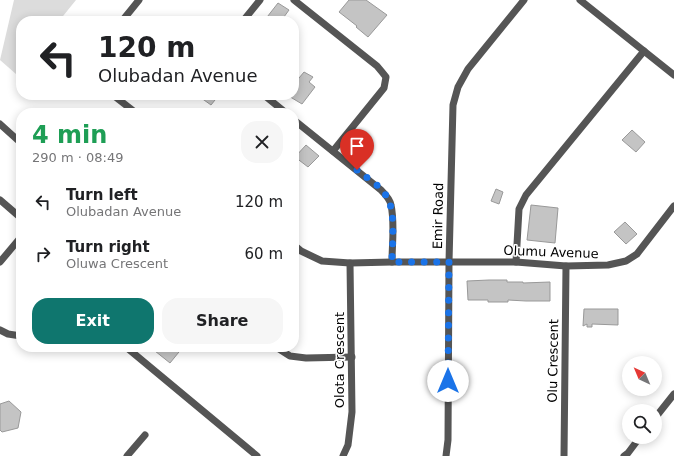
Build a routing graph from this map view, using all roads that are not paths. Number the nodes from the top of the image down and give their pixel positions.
1 (139, 0) edge
2 (260, 0) edge
3 (294, 0) edge
4 (524, 0) edge
5 (580, 0) edge
6 (126, 16) edge
7 (247, 16) edge
8 (644, 51) junction
9 (674, 75) edge
10 (119, 100) edge
11 (270, 100) edge
12 (130, 108) edge
13 (280, 108) edge
14 (0, 124) edge
15 (299, 124) edge
16 (16, 138) edge
17 (333, 151) junction
18 (0, 200) edge
19 (674, 206) edge
20 (16, 214) edge
21 (16, 243) edge
22 (299, 249) edge
23 (0, 262) edge
24 (392, 262) junction
25 (449, 262) junction
26 (516, 262) junction
27 (350, 263) junction
28 (566, 266) junction
29 (0, 330) edge
30 (16, 335) edge
31 (132, 352) edge
32 (284, 352) edge
33 (352, 356) junction
34 (674, 394) edge
35 (662, 409) edge
36 (145, 435) dead end
37 (635, 444) edge
38 (127, 456) edge
39 (257, 456) edge
40 (343, 456) edge
41 (446, 456) edge
42 (564, 456) edge
43 (624, 456) edge

1 - 6 street
2 - 7 street
3 - 17 street
4 - 25 street, Emir Road
5 - 8 street
8 - 9 street
8 - 26 street
10 - 12 street
11 - 13 street
14 - 16 street
15 - 17 street
17 - 24 street
18 - 20 street
19 - 28 street, Olumu Avenue
21 - 23 street
22 - 27 street, Olumu Avenue
24 - 25 street, Olumu Avenue
24 - 27 street, Olumu Avenue
25 - 26 street, Olumu Avenue
25 - 41 street, Emir Road
26 - 28 street, Olumu Avenue
27 - 33 street, Olota Crescent
28 - 42 street, Olu Crescent
29 - 30 street
31 - 39 street
32 - 33 street
33 - 40 street, Olota Crescent
34 - 35 street
36 - 38 street
37 - 43 street

